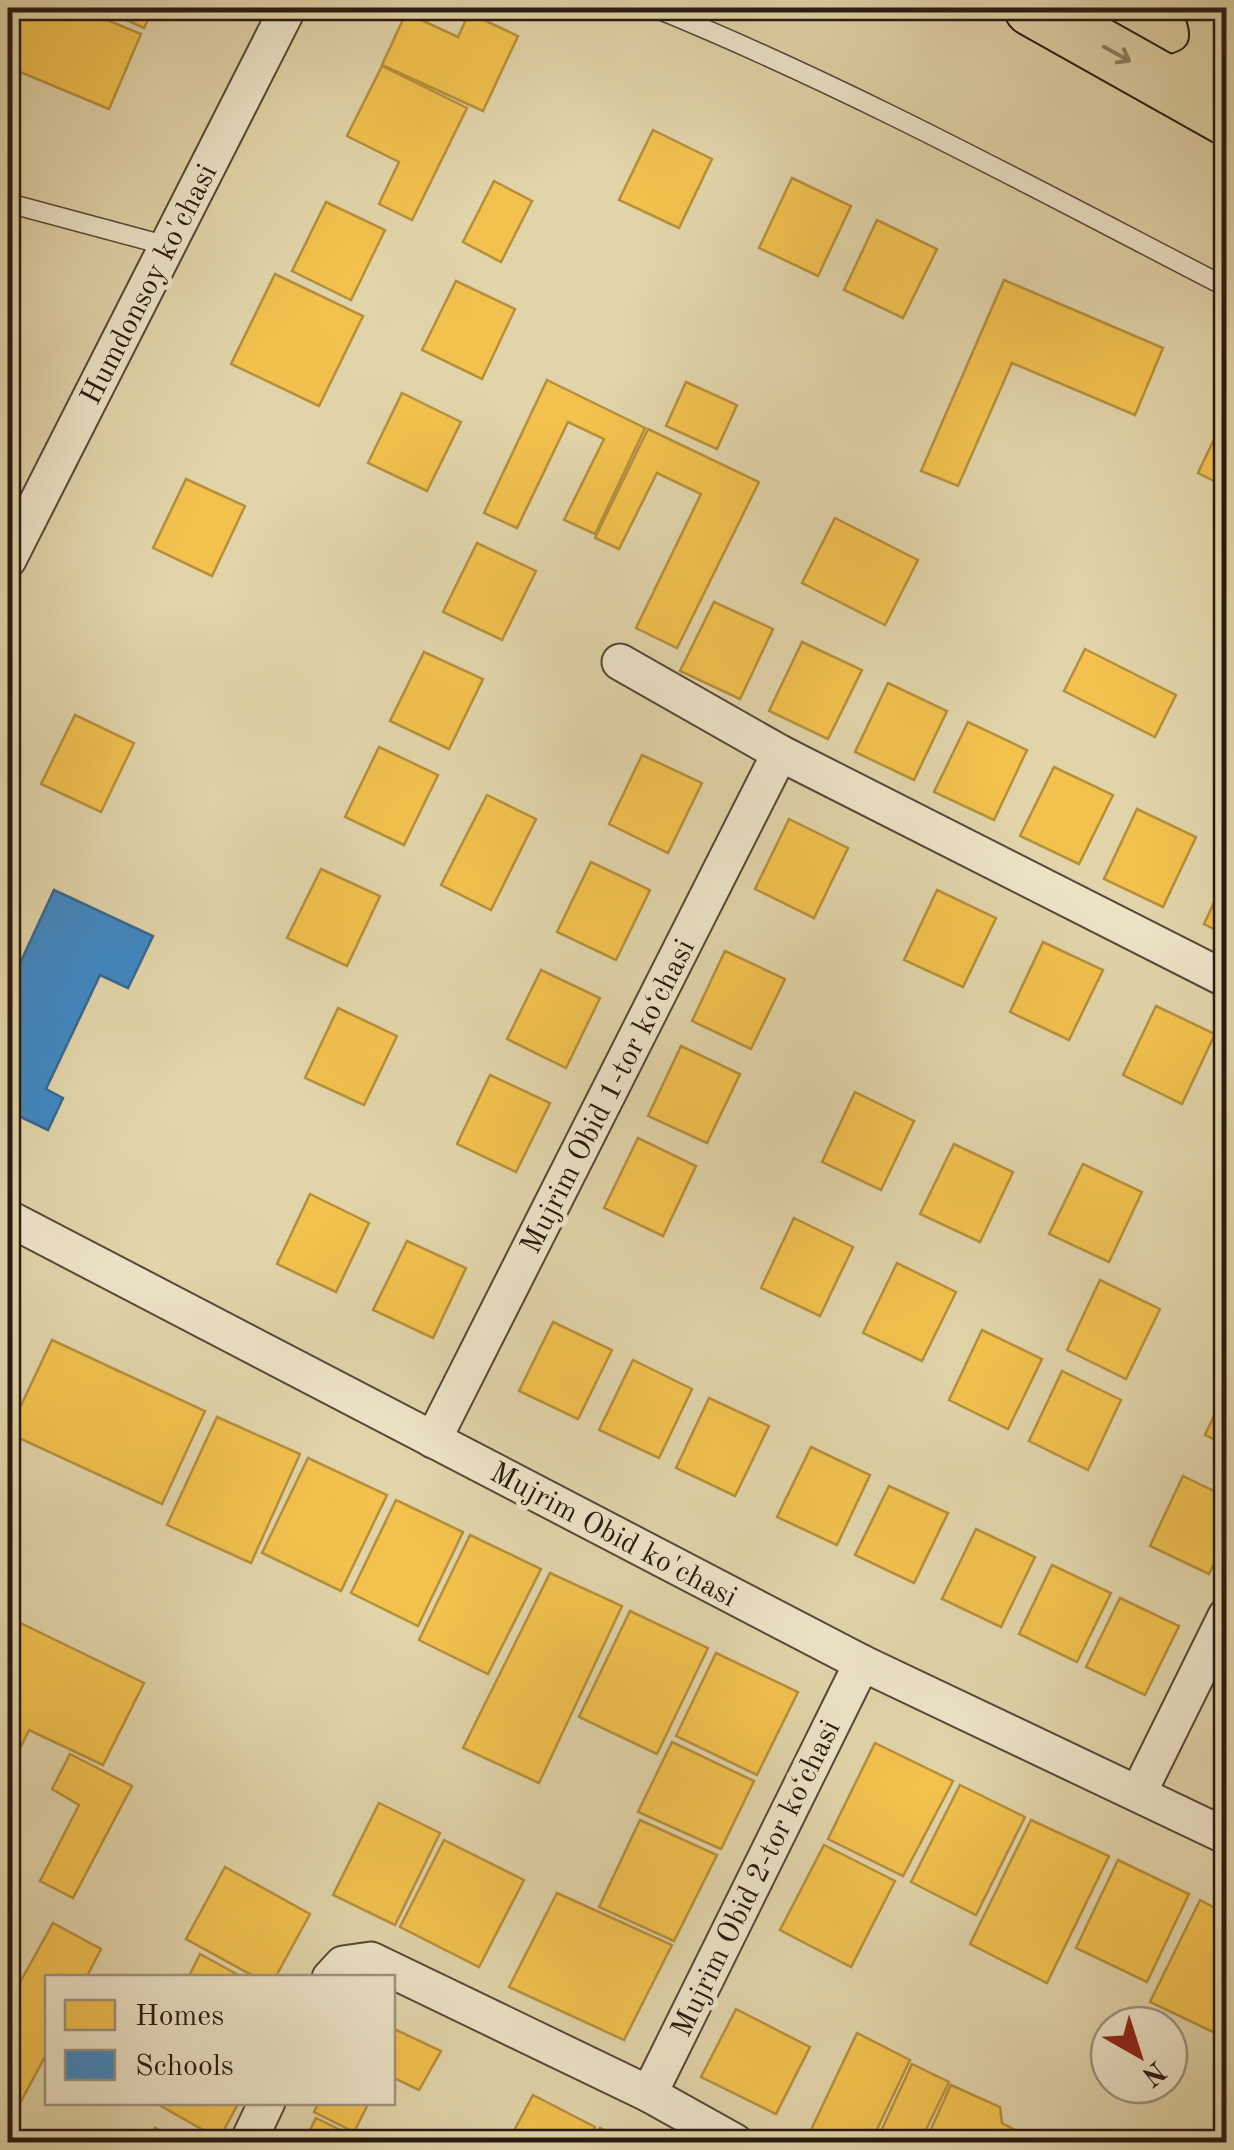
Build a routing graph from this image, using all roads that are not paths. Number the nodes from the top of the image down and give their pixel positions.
1 (288, 8) edge
2 (655, 8) edge
3 (1032, 8) edge
4 (1215, 8) edge
5 (1226, 12) edge
6 (1170, 83) junction
7 (1226, 117) edge
8 (8, 203) edge
9 (168, 246) junction
10 (1226, 287) edge
11 (8, 560) edge
12 (620, 662) dead end
13 (780, 753) junction
14 (1226, 979) edge
15 (8, 1219) edge
16 (433, 1440) junction
17 (1226, 1616) edge
18 (862, 1662) junction
19 (1139, 1792) junction
20 (1226, 1836) edge
21 (333, 1975) edge
22 (649, 2094) junction
23 (266, 2105) edge
24 (248, 2142) edge
25 (735, 2142) edge

1 - 9 street, Humdonsoy ko'chasi
2 - 10 lane
3 -> 6 main road
4 - 5 main road
4 - 6 main road
6 - 7 main road
8 - 9 lane
9 - 11 street, Humdonsoy ko'chasi
12 - 13 street
13 - 14 street
13 - 16 street, Mujrim Obid 1-tor koʻchasi
15 - 16 street, Mujrim Obid ko'chasi
16 - 18 street, Mujrim Obid ko'chasi
17 - 19 street
18 - 19 street, Mujrim Obid ko'chasi
18 - 22 street, Mujrim Obid 2-tor koʻchasi
19 - 20 street, Mujrim Obid ko'chasi
21 - 22 street
22 - 25 street
23 - 24 street

